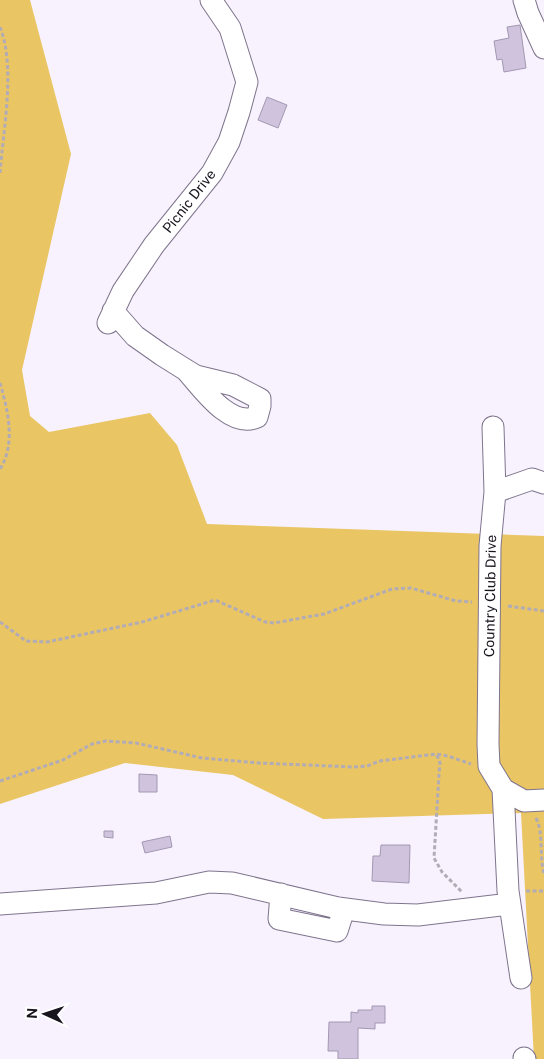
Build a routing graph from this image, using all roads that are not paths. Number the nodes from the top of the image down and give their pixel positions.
1 (212, 0) edge
2 (524, 0) edge
3 (544, 48) edge
4 (186, 370) dead end
5 (492, 427) dead end
6 (544, 483) edge
7 (494, 492) junction
8 (503, 789) junction
9 (534, 800) edge
10 (509, 898) junction
11 (0, 904) edge
12 (521, 978) dead end

1 - 4 street, Picnic Drive
2 - 3 street
5 - 7 street, Country Club Drive
6 - 7 street
7 - 8 street, Country Club Drive
8 - 9 street
8 - 10 street
10 - 11 street
10 - 12 street

